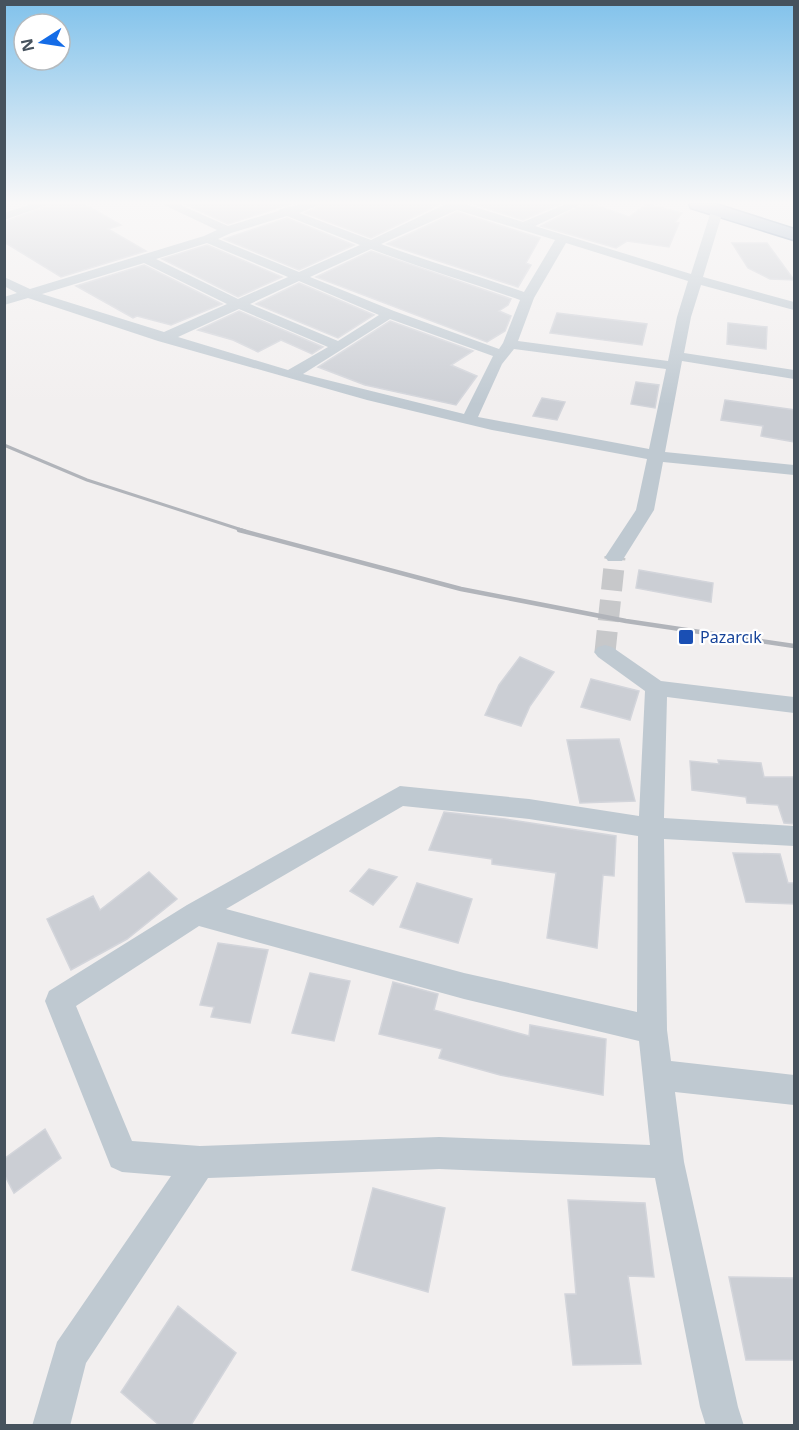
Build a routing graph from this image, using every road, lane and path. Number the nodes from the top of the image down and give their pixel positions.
1 (103, 271) edge
2 (170, 271) edge
3 (285, 271) edge
4 (313, 271) edge
5 (445, 271) edge
6 (543, 271) edge
7 (667, 271) edge
8 (697, 271) edge
9 (300, 277) junction
10 (694, 279) junction
11 (4, 282) edge
12 (29, 294) junction
13 (527, 298) junction
14 (4, 301) edge
15 (236, 303) junction
16 (795, 306) edge
17 (389, 314) junction
18 (164, 338) junction
19 (339, 347) junction
20 (505, 349) junction
21 (676, 361) junction
22 (290, 375) junction
23 (795, 375) edge
24 (469, 420) junction
25 (657, 456) junction
26 (795, 470) edge
27 (615, 557) tunnel mouth
28 (605, 652) dead end
29 (656, 688) junction
30 (795, 705) edge
31 (651, 828) junction
32 (795, 836) edge
33 (196, 913) junction
34 (652, 1030) junction
35 (659, 1075) junction
36 (795, 1090) edge
37 (200, 1162) junction
38 (668, 1162) junction
39 (51, 1425) edge
40 (725, 1425) edge

1 - 12 street
2 - 15 street
3 - 9 street
4 - 9 street
5 - 13 street
6 - 13 street
7 - 10 street
8 - 10 street
9 - 15 street
9 - 17 street
10 - 16 street
10 - 21 street
11 - 12 street
12 - 14 street
12 - 18 street
13 - 20 street
15 - 18 street
15 - 19 street
17 - 19 street
17 - 20 street
18 - 22 street
19 - 22 street
20 - 21 street
20 - 24 street
21 - 23 street
21 - 25 street
22 - 24 street
24 - 25 street
25 - 26 street
25 - 27 street
28 - 29 street
29 - 30 street
29 - 31 street
31 - 32 street
31 - 33 street
31 - 34 street
33 - 34 street
33 - 37 street
34 - 35 street
35 - 36 street
35 - 38 street
37 - 38 street
37 - 39 street
38 - 40 street

